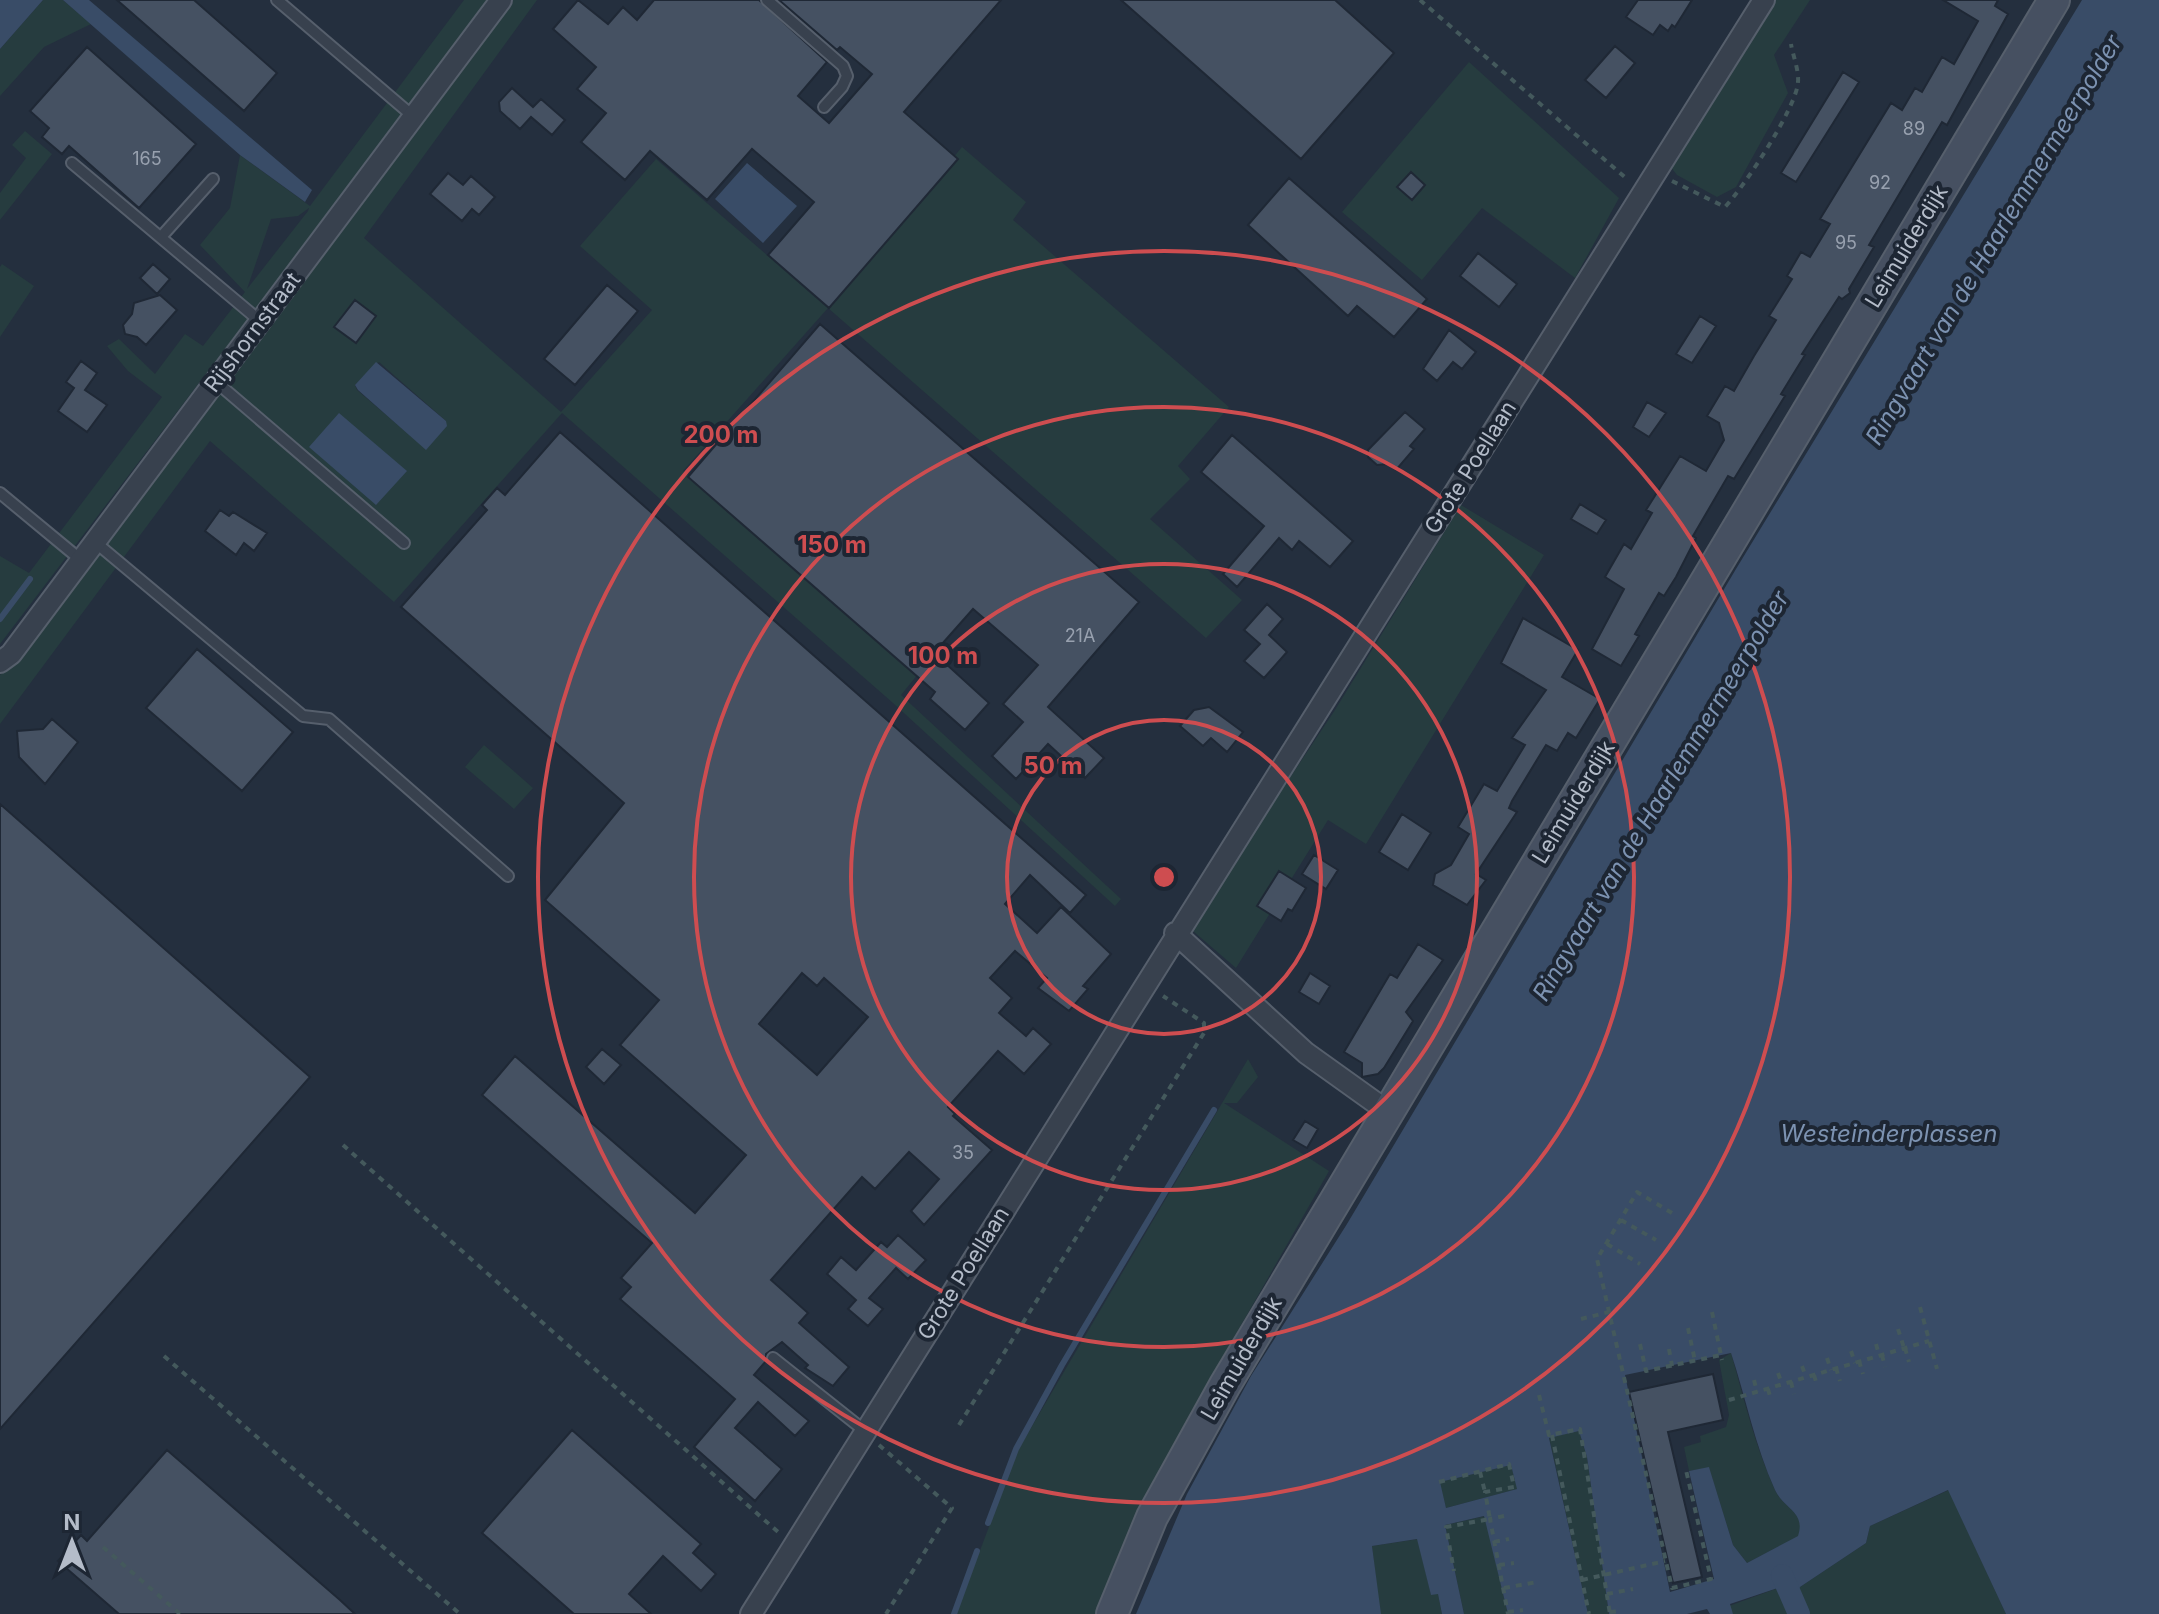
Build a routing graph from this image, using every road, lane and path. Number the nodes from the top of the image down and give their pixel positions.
1 (277, 0) edge
2 (501, 0) edge
3 (767, 0) edge
4 (1420, 0) edge
5 (1764, 0) edge
6 (2054, 0) edge
7 (1791, 44) dead end
8 (824, 107) dead end
9 (414, 117) junction
10 (72, 163) dead end
11 (1656, 172) junction
12 (213, 179) dead end
13 (1643, 193) junction
14 (161, 237) junction
15 (260, 321) junction
16 (215, 381) junction
17 (0, 493) edge
18 (95, 542) junction
19 (404, 543) dead end
20 (81, 560) junction
21 (0, 662) edge
22 (508, 876) dead end
23 (1175, 933) junction
24 (1144, 983) junction
25 (1387, 1111) junction
26 (343, 1145) dead end
27 (1672, 1213) dead end
28 (1621, 1220) junction
29 (1656, 1240) dead end
30 (1606, 1244) junction
31 (1640, 1264) dead end
32 (1920, 1307) dead end
33 (1609, 1312) junction
34 (1712, 1312) dead end
35 (1581, 1319) dead end
36 (1688, 1328) dead end
37 (1898, 1329) dead end
38 (1929, 1341) junction
39 (1640, 1344) dead end
40 (1876, 1344) dead end
41 (1904, 1348) junction
42 (1669, 1349) dead end
43 (1851, 1351) dead end
44 (1881, 1355) junction
45 (164, 1356) dead end
46 (773, 1358) dead end
47 (1827, 1358) dead end
48 (1695, 1361) junction
49 (1857, 1362) junction
50 (1909, 1362) dead end
51 (1672, 1366) junction
52 (1802, 1366) dead end
53 (1885, 1367) dead end
54 (1834, 1369) junction
55 (1937, 1369) dead end
56 (1778, 1373) dead end
57 (1863, 1374) dead end
58 (1814, 1375) junction
59 (1806, 1377) junction
60 (1754, 1380) dead end
61 (1840, 1381) dead end
62 (1791, 1382) junction
63 (1782, 1384) junction
64 (1817, 1385) dead end
65 (1768, 1389) junction
66 (1757, 1392) junction
67 (1794, 1394) dead end
68 (1539, 1395) dead end
69 (1729, 1400) dead end
70 (1771, 1400) dead end
71 (959, 1425) dead end
72 (863, 1433) junction
73 (1552, 1435) junction
74 (1638, 1441) junction
75 (1628, 1443) dead end
76 (1686, 1470) dead end
77 (1480, 1472) junction
78 (1439, 1482) dead end
79 (1485, 1492) junction
80 (1504, 1516) dead end
81 (1655, 1518) junction
82 (1490, 1519) junction
83 (1646, 1520) dead end
84 (1509, 1539) dead end
85 (1494, 1542) junction
86 (794, 1545) junction
87 (103, 1547) dead end
88 (1665, 1561) junction
89 (1514, 1563) dead end
90 (1499, 1565) junction
91 (1454, 1571) dead end
92 (1603, 1575) junction
93 (1582, 1580) junction
94 (1537, 1582) dead end
95 (1503, 1588) junction
96 (1633, 1589) dead end
97 (1607, 1595) junction
98 (1523, 1610) dead end
99 (1620, 1611) dead end
100 (1508, 1613) edge
101 (1610, 1613) edge
102 (180, 1614) edge
103 (460, 1614) edge
104 (751, 1614) edge
105 (886, 1614) edge
106 (1112, 1614) edge
107 (1589, 1614) edge

1 - 9 lane
2 - 9 street, Rijshornstraat
3 - 8 lane
4 - 13 path
5 - 11 street, Grote Poellaan
6 - 25 street, Leimuiderdijk
7 - 11 path
9 - 15 street, Rijshornstraat
10 - 14 lane
11 - 13 street, Grote Poellaan
12 - 14 lane
13 - 23 street, Grote Poellaan
14 - 15 lane
15 - 16 street, Rijshornstraat
16 - 18 street, Rijshornstraat
16 - 19 lane
17 - 20 lane
18 - 20 street, Rijshornstraat
18 - 22 lane
20 - 21 street, Rijshornstraat
23 - 24 street, Grote Poellaan
23 - 25 street
24 - 71 path
24 - 72 street, Grote Poellaan
25 - 106 street, Leimuiderdijk
26 - 86 path
27 - 28 path
28 - 29 path
28 - 30 path
30 - 31 path
30 - 33 path
32 - 38 path
33 - 35 path
33 - 74 path
34 - 48 path
36 - 48 path
37 - 41 path
38 - 41 path
38 - 55 path
39 - 51 path
40 - 44 path
41 - 44 path
41 - 50 path
42 - 51 path
43 - 49 path
44 - 49 path
44 - 53 path
45 - 103 path
46 - 72 lane
47 - 54 path
48 - 51 path
49 - 54 path
49 - 57 path
52 - 59 path
54 - 58 path
54 - 61 path
56 - 63 path
58 - 59 path
58 - 64 path
59 - 62 path
60 - 66 path
62 - 63 path
62 - 67 path
63 - 65 path
65 - 66 path
65 - 70 path
66 - 69 path
68 - 73 path
72 - 86 street, Grote Poellaan
72 - 105 path
73 - 92 path
73 - 93 path
74 - 75 path
74 - 81 path
76 - 88 path
77 - 78 path
77 - 79 path
77 - 79 path
79 - 82 path
80 - 82 path
81 - 83 path
81 - 88 path
82 - 85 path
82 - 91 path
84 - 85 path
85 - 90 path
86 - 104 street, Grote Poellaan
87 - 102 path
88 - 92 path
89 - 90 path
90 - 95 path
92 - 93 path
92 - 97 path
93 - 107 path
94 - 95 path
95 - 100 path
96 - 97 path
97 - 101 path
98 - 100 path
99 - 101 path

